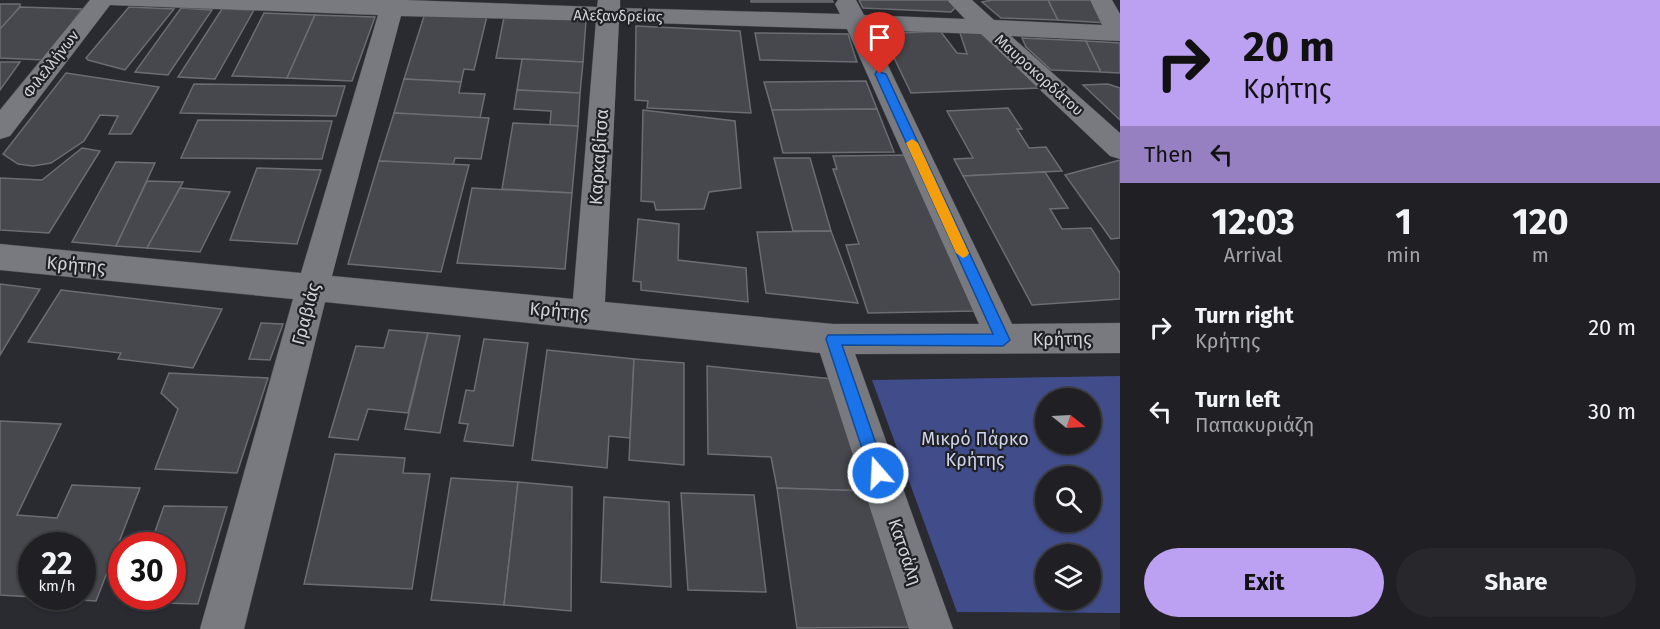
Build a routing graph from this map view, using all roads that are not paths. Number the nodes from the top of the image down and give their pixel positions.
1 (102, 0) edge
2 (116, 0) edge
3 (958, 0) edge
4 (1101, 0) edge
5 (393, 5) edge
6 (609, 8) edge
7 (850, 10) edge
8 (986, 27) junction
9 (1119, 33) edge
10 (0, 129) edge
11 (1120, 149) edge
12 (0, 257) edge
13 (313, 287) junction
14 (588, 313) junction
15 (1120, 338) edge
16 (833, 339) junction
17 (1003, 340) junction
18 (222, 629) edge
19 (931, 629) edge

1 - 10 street, Φιλελλήνων
2 - 5 street, Αλεξανδρείας
3 - 8 street, Μαυροκορδάτου
4 - 9 street
5 - 6 street, Αλεξανδρείας
5 - 13 street, Γραβιάς
6 - 7 street, Αλεξανδρείας
6 - 14 street, Καρκαβίτσα
7 - 8 street, Αλεξανδρείας
7 - 17 street
8 - 9 street, Αλεξανδρείας
8 - 11 street, Μαυροκορδάτου
12 - 13 street, Κρήτης
13 - 14 street, Κρήτης
13 - 18 street, Γραβιάς
14 - 16 street, Κρήτης
15 - 17 street, Κρήτης
16 - 17 street, Κρήτης
16 - 19 street, Κατσάλη

